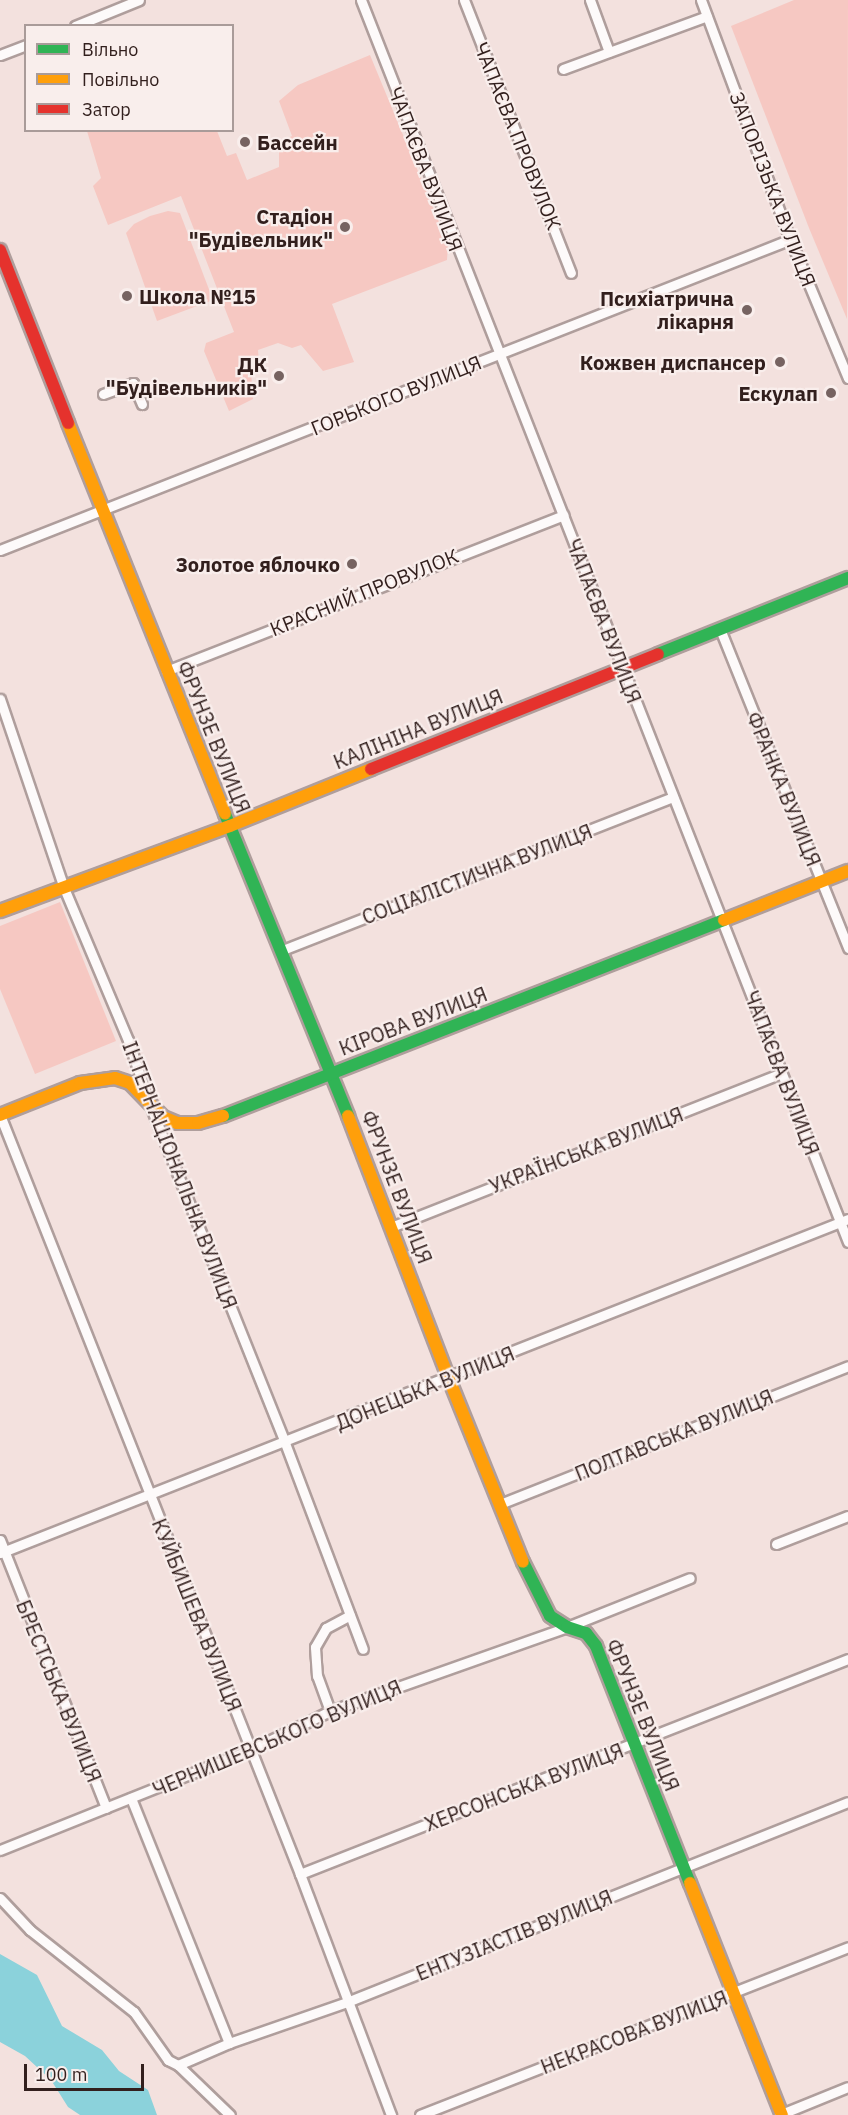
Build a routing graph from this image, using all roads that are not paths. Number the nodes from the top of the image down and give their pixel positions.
1 (140, 0) edge
2 (361, 0) edge
3 (464, 0) edge
4 (590, 0) edge
5 (701, 0) edge
6 (707, 16) junction
7 (80, 24) edge
8 (24, 46) edge
9 (609, 52) junction
10 (0, 55) edge
11 (563, 69) dead end
12 (791, 239) junction
13 (0, 250) edge
14 (571, 273) dead end
15 (499, 354) junction
16 (848, 378) edge
17 (103, 394) dead end
18 (142, 404) dead end
19 (101, 510) junction
20 (564, 515) junction
21 (0, 550) edge
22 (848, 578) edge
23 (720, 629) junction
24 (622, 668) junction
25 (166, 671) junction
26 (0, 699) edge
27 (673, 797) junction
28 (230, 826) junction
29 (848, 871) edge
30 (821, 881) junction
31 (64, 888) junction
32 (0, 911) edge
33 (722, 921) junction
34 (848, 948) edge
35 (280, 951) junction
36 (781, 1073) junction
37 (332, 1074) junction
38 (150, 1105) junction
39 (0, 1115) edge
40 (844, 1221) edge
41 (391, 1227) junction
42 (848, 1242) edge
43 (848, 1366) edge
44 (449, 1378) junction
45 (285, 1443) junction
46 (148, 1494) junction
47 (500, 1504) junction
48 (848, 1516) edge
49 (0, 1540) edge
50 (776, 1544) dead end
51 (2, 1553) edge
52 (690, 1578) dead end
53 (350, 1615) junction
54 (567, 1627) junction
55 (363, 1649) dead end
56 (848, 1659) edge
57 (330, 1711) junction
58 (635, 1744) junction
59 (250, 1750) junction
60 (131, 1798) junction
61 (848, 1802) edge
62 (106, 1808) junction
63 (0, 1850) edge
64 (682, 1867) junction
65 (300, 1874) junction
66 (0, 1898) edge
67 (848, 1947) edge
68 (732, 1993) junction
69 (347, 2002) junction
70 (229, 2043) junction
71 (178, 2064) junction
72 (848, 2087) edge
73 (230, 2115) edge
74 (391, 2115) edge
75 (420, 2115) edge
76 (781, 2115) edge

1 - 7 street
2 - 15 street, ЧАПАЄВА ВУЛИЦЯ
3 - 14 street, ЧАПАЄВА ПРОВУЛОК
4 - 9 street
5 - 6 street, ЗАПОРІЗЬКА ВУЛИЦЯ
6 - 9 street
6 - 12 street, ЗАПОРІЗЬКА ВУЛИЦЯ
8 - 10 street
9 - 11 street
12 - 15 street, ГОРЬКОГО ВУЛИЦЯ
12 - 16 street, ЗАПОРІЗЬКА ВУЛИЦЯ
13 - 19 street, ФРУНЗЕ ВУЛИЦЯ
15 - 19 street, ГОРЬКОГО ВУЛИЦЯ
15 - 20 street, ЧАПАЄВА ВУЛИЦЯ
17 - 18 street
19 - 21 street, ГОРЬКОГО ВУЛИЦЯ
19 - 25 street, ФРУНЗЕ ВУЛИЦЯ
20 - 24 street, ЧАПАЄВА ВУЛИЦЯ
20 - 25 street, КРАСНИЙ ПРОВУЛОК
22 - 23 street, КАЛІНІНА ВУЛИЦЯ
23 - 24 street, КАЛІНІНА ВУЛИЦЯ
23 - 30 street, ФРАНКА ВУЛИЦЯ
24 - 27 street, ЧАПАЄВА ВУЛИЦЯ
24 - 28 street, КАЛІНІНА ВУЛИЦЯ
25 - 28 street, ФРУНЗЕ ВУЛИЦЯ
26 - 31 street, ІНТЕРНАЦІОНАЛЬНА ВУЛИЦЯ
27 - 33 street, ЧАПАЄВА ВУЛИЦЯ
27 - 35 street, СОЦІАЛІСТИЧНА ВУЛИЦЯ
28 - 31 street, КАЛІНІНА ВУЛИЦЯ
28 - 35 street, ФРУНЗЕ ВУЛИЦЯ
29 - 30 street, КІРОВА ВУЛИЦЯ
30 - 33 street, КІРОВА ВУЛИЦЯ
30 - 34 street, ФРАНКА ВУЛИЦЯ
31 - 32 street, КАЛІНІНА ВУЛИЦЯ
31 - 38 street, ІНТЕРНАЦІОНАЛЬНА ВУЛИЦЯ
33 - 36 street, ЧАПАЄВА ВУЛИЦЯ
33 - 37 street, КІРОВА ВУЛИЦЯ
35 - 37 street, ФРУНЗЕ ВУЛИЦЯ
36 - 40 street, ЧАПАЄВА ВУЛИЦЯ
36 - 41 street, УКРАЇНСЬКА ВУЛИЦЯ
37 - 38 street, КІРОВА ВУЛИЦЯ
37 - 41 street, ФРУНЗЕ ВУЛИЦЯ
38 - 39 street, КІРОВА ВУЛИЦЯ
38 - 45 street, ІНТЕРНАЦІОНАЛЬНА ВУЛИЦЯ
39 - 46 street, КУЙБИШЕВА ВУЛИЦЯ
40 - 42 street, ЧАПАЄВА ВУЛИЦЯ
40 - 44 street, ДОНЕЦЬКА ВУЛИЦЯ
41 - 44 street, ФРУНЗЕ ВУЛИЦЯ
43 - 47 street, ПОЛТАВСЬКА ВУЛИЦЯ
44 - 45 street, ДОНЕЦЬКА ВУЛИЦЯ
44 - 47 street, ФРУНЗЕ ВУЛИЦЯ
45 - 46 street, ДОНЕЦЬКА ВУЛИЦЯ
45 - 53 street, ІНТЕРНАЦІОНАЛЬНА ВУЛИЦЯ
46 - 51 street, ДОНЕЦЬКА ВУЛИЦЯ
46 - 59 street, КУЙБИШЕВА ВУЛИЦЯ
47 - 54 street, ФРУНЗЕ ВУЛИЦЯ
48 - 50 street
49 - 51 street, БРЕСТСЬКА ВУЛИЦЯ
51 - 62 street, БРЕСТСЬКА ВУЛИЦЯ
52 - 54 street, ЧЕРНИШЕВСЬКОГО ВУЛИЦЯ
53 - 55 street, ІНТЕРНАЦІОНАЛЬНА ВУЛИЦЯ
53 - 57 street
54 - 57 street, ЧЕРНИШЕВСЬКОГО ВУЛИЦЯ
54 - 58 street, ФРУНЗЕ ВУЛИЦЯ
56 - 58 street, ХЕРСОНСЬКА ВУЛИЦЯ
57 - 59 street, ЧЕРНИШЕВСЬКОГО ВУЛИЦЯ
58 - 64 street, ФРУНЗЕ ВУЛИЦЯ
58 - 65 street, ХЕРСОНСЬКА ВУЛИЦЯ
59 - 60 street, ЧЕРНИШЕВСЬКОГО ВУЛИЦЯ
59 - 65 street, КУЙБИШЕВА ВУЛИЦЯ
60 - 62 street, ЧЕРНИШЕВСЬКОГО ВУЛИЦЯ
60 - 70 street
61 - 64 street, ЕНТУЗІАСТІВ ВУЛИЦЯ
62 - 63 street, ЧЕРНИШЕВСЬКОГО ВУЛИЦЯ
64 - 68 street, ФРУНЗЕ ВУЛИЦЯ
64 - 69 street, ЕНТУЗІАСТІВ ВУЛИЦЯ
65 - 69 street, КУЙБИШЕВА ВУЛИЦЯ
66 - 71 street
67 - 68 street, НЕКРАСОВА ВУЛИЦЯ
68 - 75 street, НЕКРАСОВА ВУЛИЦЯ
68 - 76 street, ФРУНЗЕ ВУЛИЦЯ
69 - 70 street, ЕНТУЗІАСТІВ ВУЛИЦЯ
69 - 74 street, КУЙБИШЕВА ВУЛИЦЯ
70 - 71 street, ЕНТУЗІАСТІВ ВУЛИЦЯ
71 - 73 street
72 - 76 street

